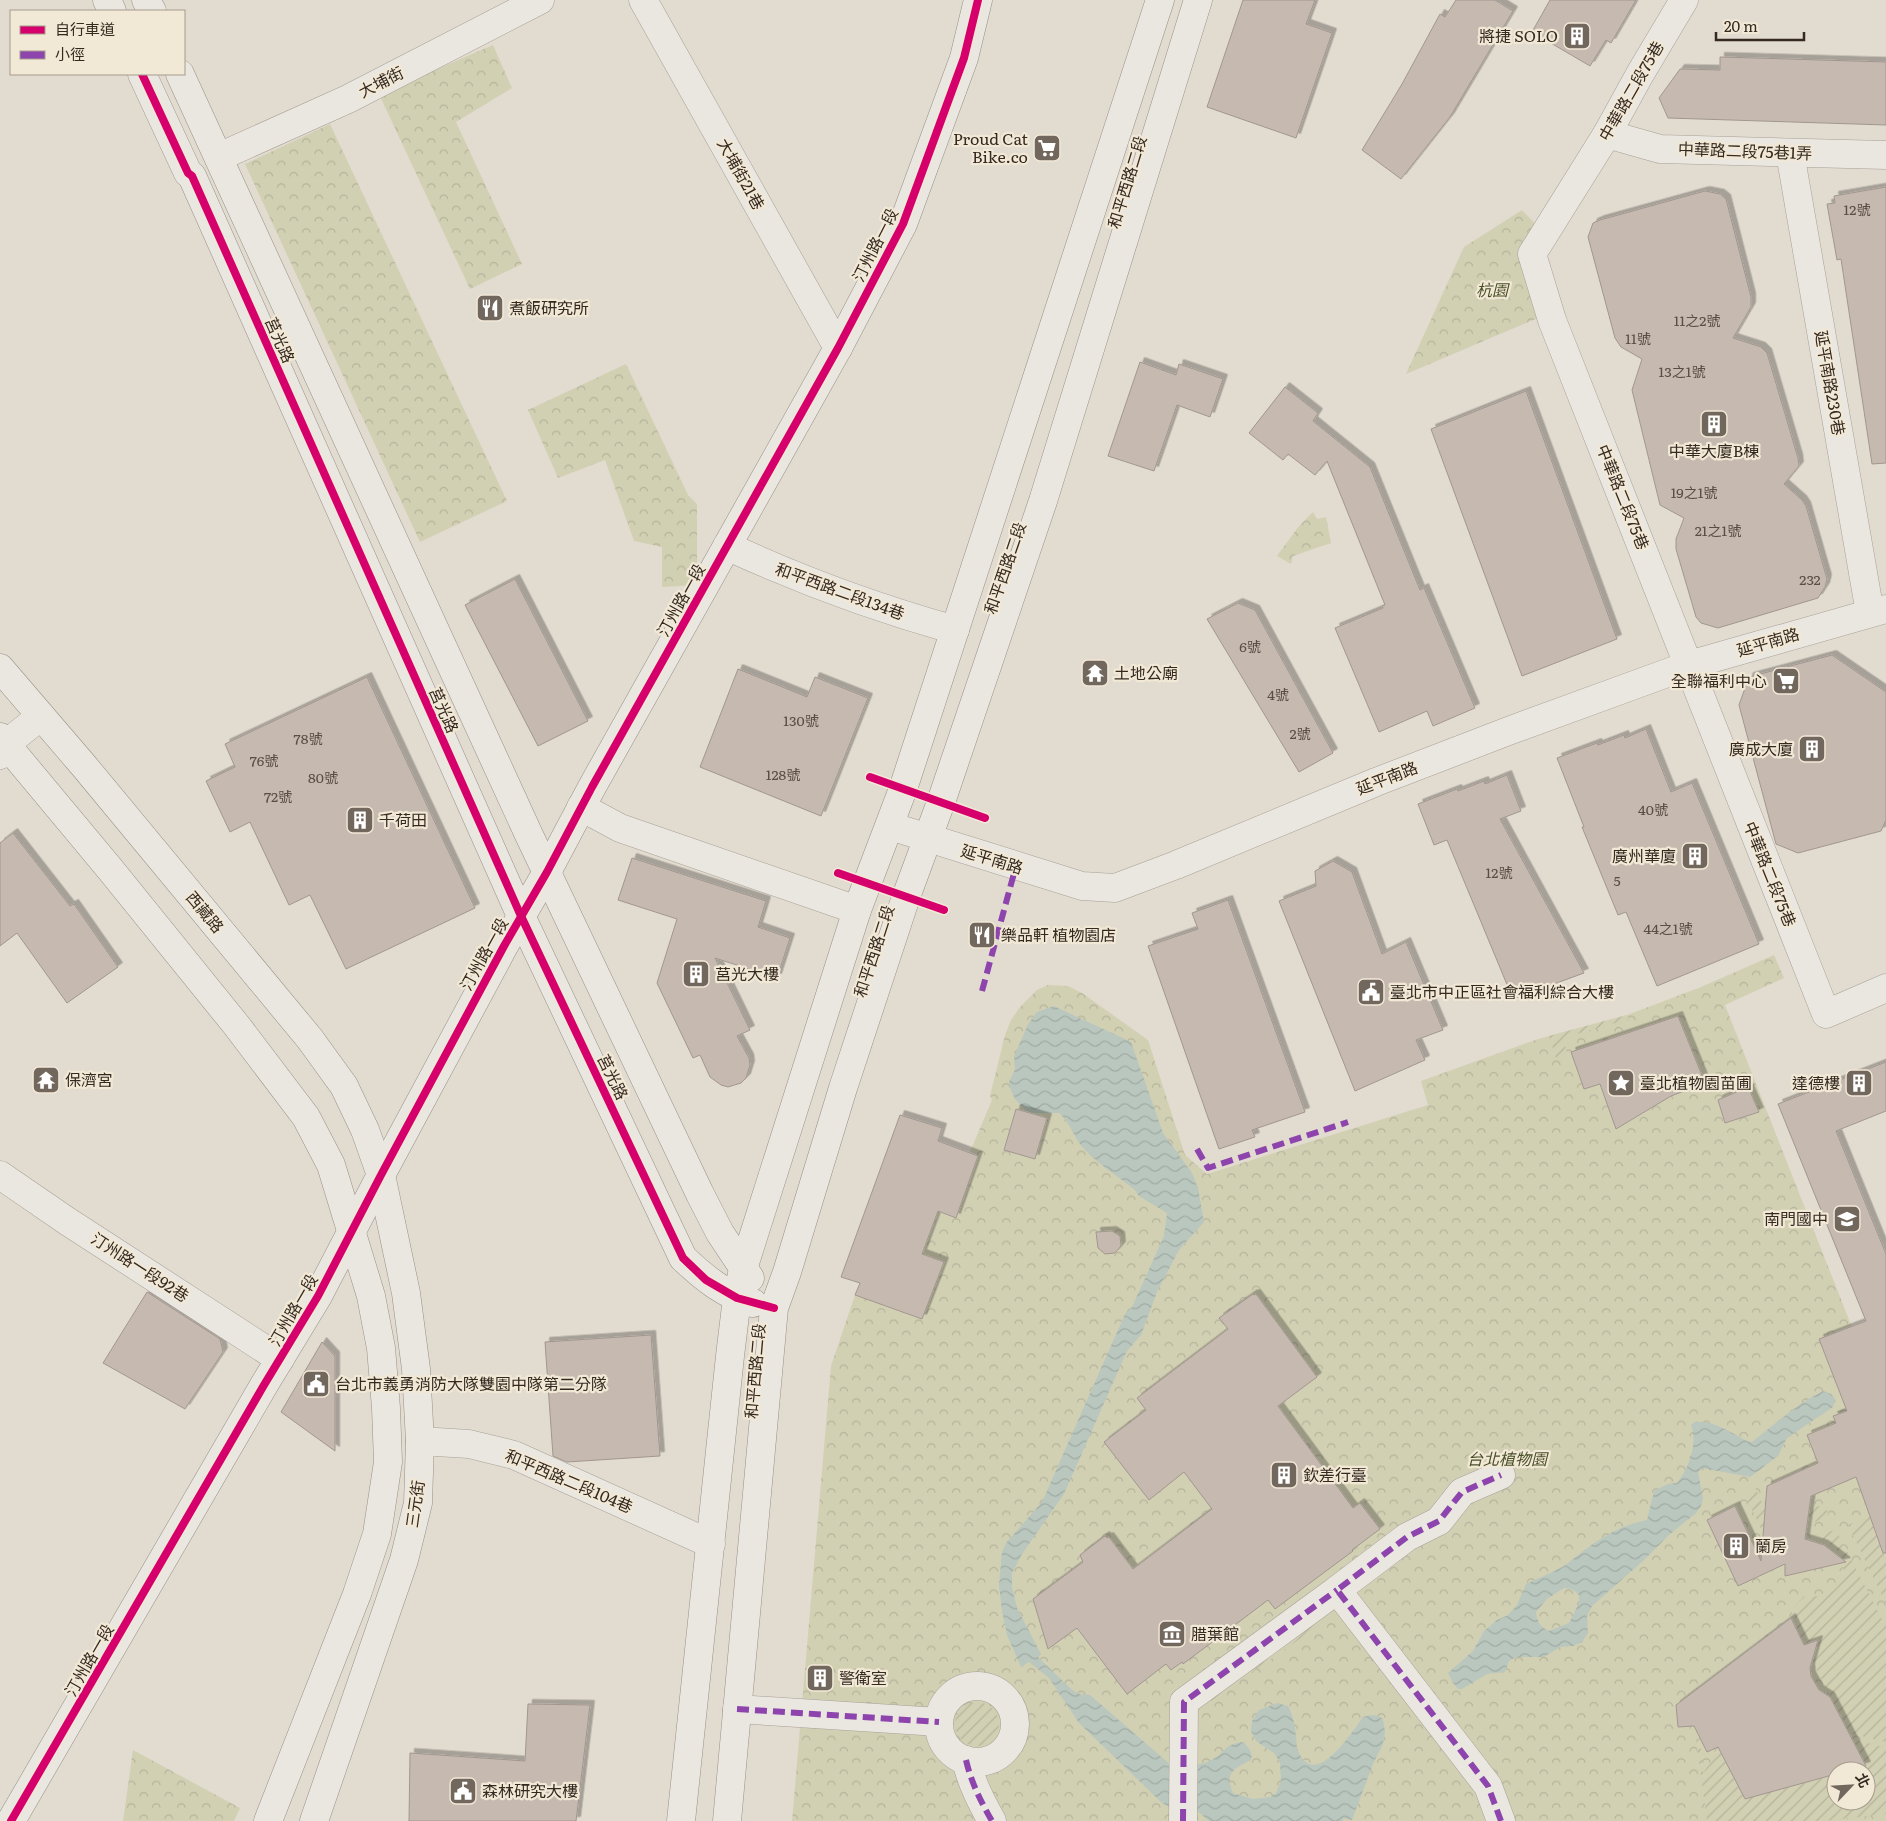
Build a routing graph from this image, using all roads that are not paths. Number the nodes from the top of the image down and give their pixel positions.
1 (540, 0) edge
2 (643, 0) edge
3 (978, 0) edge
4 (1160, 0) edge
5 (1198, 0) edge
6 (1684, 0) edge
7 (142, 75) edge
8 (180, 75) edge
9 (1607, 134) junction
10 (1790, 153) junction
11 (1886, 155) edge
12 (219, 157) junction
13 (838, 348) junction
14 (727, 546) junction
15 (1878, 611) edge
16 (955, 630) junction
17 (1689, 665) junction
18 (0, 668) edge
19 (42, 716) junction
20 (2, 745) edge
21 (581, 808) junction
22 (890, 826) junction
23 (927, 839) junction
24 (547, 872) junction
25 (857, 910) junction
26 (521, 916) junction
27 (1886, 988) edge
28 (0, 1175) edge
29 (380, 1175) junction
30 (351, 1232) junction
31 (743, 1268) junction
32 (737, 1298) junction
33 (774, 1308) junction
34 (280, 1358) junction
35 (420, 1441) junction
36 (1502, 1475) dead end
37 (711, 1544) junction
38 (1337, 1590) junction
39 (737, 1709) junction
40 (940, 1722) junction
41 (966, 1760) junction
42 (1183, 1818) edge
43 (11, 1821) edge
44 (268, 1821) edge
45 (314, 1821) edge
46 (681, 1821) edge
47 (726, 1821) edge
48 (992, 1821) edge
49 (1501, 1821) edge

1 - 12 street, 大埔街
2 - 13 street, 大埔街21巷
3 - 13 street, 汀州路一段
4 - 16 street, 和平西路二段
5 - 23 street, 和平西路二段
6 - 9 street, 中華路二段75巷
7 - 26 street, 莒光路
8 - 12 street, 莒光路
9 - 10 street, 中華路二段75巷1弄
9 - 17 street, 中華路二段75巷
10 - 11 street, 中華路二段75巷1弄
10 - 15 street, 延平南路230巷
12 - 24 street, 莒光路
13 - 14 street, 汀州路一段
14 - 16 street, 和平西路二段134巷
14 - 21 street, 汀州路一段
15 - 17 street, 延平南路
16 - 22 street, 和平西路二段
17 - 23 street, 延平南路
17 - 27 street, 中華路二段75巷
18 - 19 street, 西藏路
19 - 20 street
19 - 29 street, 西藏路
20 - 30 street
21 - 24 street, 汀州路一段
21 - 25 street
22 - 23 street, 延平南路
22 - 25 street, 和平西路二段
23 - 33 street, 和平西路二段
24 - 26 street, 汀州路一段
24 - 31 street, 莒光路
25 - 31 street, 和平西路二段
26 - 29 street, 汀州路一段
26 - 32 street, 莒光路
28 - 34 street, 汀州路一段92巷
29 - 30 street, 汀州路一段
29 - 35 street, 三元街
30 - 34 street, 汀州路一段
30 - 44 street, 三元街
31 - 32 street, 和平西路二段
31 - 33 street, 莒光路
32 - 33 street, 莒光路
32 - 37 street, 和平西路二段
33 - 39 street, 和平西路二段
34 - 43 street, 汀州路一段
35 - 37 street, 和平西路二段104巷
35 - 45 street, 三元街
36 - 38 street
37 - 46 street, 和平西路二段
38 - 42 street
38 - 49 street
39 - 40 street
39 - 47 street, 和平西路二段
40 - 41 street
40 - 41 street
41 - 48 street

